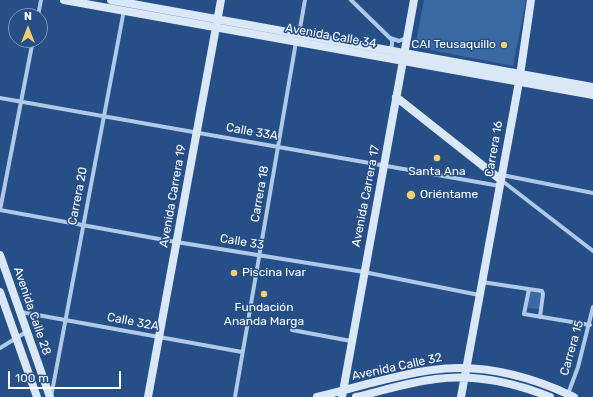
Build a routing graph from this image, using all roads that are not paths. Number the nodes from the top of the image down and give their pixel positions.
1 (64, 0) edge
2 (111, 0) edge
3 (221, 0) edge
4 (305, 0) edge
5 (351, 0) edge
6 (414, 0) edge
7 (531, 0) edge
8 (125, 4) edge
9 (216, 23) junction
10 (298, 38) junction
11 (390, 38) junction
12 (407, 38) junction
13 (31, 48) edge
14 (389, 51) junction
15 (403, 57) junction
16 (519, 78) junction
17 (593, 87) edge
18 (593, 95) edge
19 (396, 97) junction
20 (0, 98) edge
21 (20, 102) junction
22 (103, 116) junction
23 (196, 133) junction
24 (278, 147) junction
25 (384, 166) junction
26 (501, 181) junction
27 (593, 193) edge
28 (0, 210) edge
29 (83, 225) junction
30 (176, 242) junction
31 (593, 250) edge
32 (0, 255) edge
33 (260, 255) junction
34 (364, 272) junction
35 (482, 282) junction
36 (529, 290) junction
37 (0, 292) edge
38 (480, 295) junction
39 (593, 307) edge
40 (20, 312) junction
41 (540, 317) junction
42 (66, 320) junction
43 (590, 325) junction
44 (292, 330) dead end
45 (26, 332) junction
46 (16, 337) junction
47 (159, 337) junction
48 (351, 341) junction
49 (0, 348) edge
50 (242, 352) junction
51 (466, 368) junction
52 (464, 378) junction
53 (342, 394) edge
54 (571, 396) edge
55 (37, 397) edge
56 (51, 397) edge
57 (148, 397) edge
58 (235, 397) edge
59 (317, 397) edge
60 (356, 397) edge
61 (461, 397) edge
62 (550, 397) edge

1 - 8 main road, Avenida Calle 34
2 - 8 main road, Avenida Calle 34
3 - 9 main road, Avenida Carrera 19
4 - 10 street, Carrera 18
5 - 11 street
6 - 12 main road, Avenida Carrera 17
7 - 16 main road, Carrera 16
8 - 9 main road, Avenida Calle 34
8 - 22 street, Carrera 20
9 - 10 main road, Avenida Calle 34
9 - 23 main road, Avenida Carrera 19
10 - 14 main road, Avenida Calle 34
10 - 15 main road, Avenida Calle 34
10 - 24 street, Carrera 18
11 - 12 street
11 - 14 street
12 - 15 main road, Avenida Carrera 17
13 - 21 street
14 - 15 main road, Avenida Calle 34
15 - 16 main road, Avenida Calle 34
15 - 19 main road, Avenida Carrera 17
16 - 17 main road, Avenida Calle 34
16 - 18 main road, Avenida Calle 34
16 - 26 main road, Carrera 16
19 - 25 main road, Avenida Carrera 17
19 - 26 main road
20 - 21 street, Calle 33A
21 - 22 street, Calle 33A
21 - 28 street
22 - 23 street, Calle 33A
22 - 29 street, Carrera 20
23 - 24 street, Calle 33A
23 - 30 main road, Avenida Carrera 19
24 - 25 street, Calle 33A
24 - 33 street, Carrera 18
25 - 26 street, Calle 33A
25 - 34 main road, Avenida Carrera 17
26 - 27 street, Calle 33A
26 - 31 street
26 - 35 main road, Carrera 16
28 - 29 street, Calle 33
29 - 30 street, Calle 33
29 - 42 street, Carrera 20
30 - 33 street, Calle 33
30 - 47 main road, Avenida Carrera 19
32 - 40 main road, Avenida Calle 28
33 - 34 street, Calle 33
33 - 50 street, Carrera 18
34 - 38 street, Calle 33
34 - 48 main road, Avenida Carrera 17
35 - 36 street
35 - 38 main road, Carrera 16
36 - 41 street
36 - 41 street
37 - 46 main road, Avenida Calle 28
38 - 51 main road, Carrera 16
39 - 43 street, Carrera 15
40 - 42 street, Calle 32A
40 - 45 main road, Avenida Calle 28
41 - 43 street
42 - 47 street, Calle 32A
42 - 56 street, Carrera 20
43 - 54 street, Carrera 15
44 - 48 street
45 - 46 street
45 - 56 main road, Avenida Calle 28
46 - 49 street
46 - 55 main road, Avenida Calle 28
47 - 50 street, Calle 32A
47 - 57 main road, Avenida Carrera 19
48 - 53 main road, Avenida Carrera 17
50 - 58 street, Carrera 18
51 - 52 main road, Carrera 16
51 - 53 main road, Avenida Calle 32
51 - 54 main road, Avenida Calle 32
52 - 60 main road, Avenida Calle 32
52 - 61 main road, Carrera 16
52 - 62 main road, Avenida Calle 32
53 - 59 main road, Avenida Calle 32

